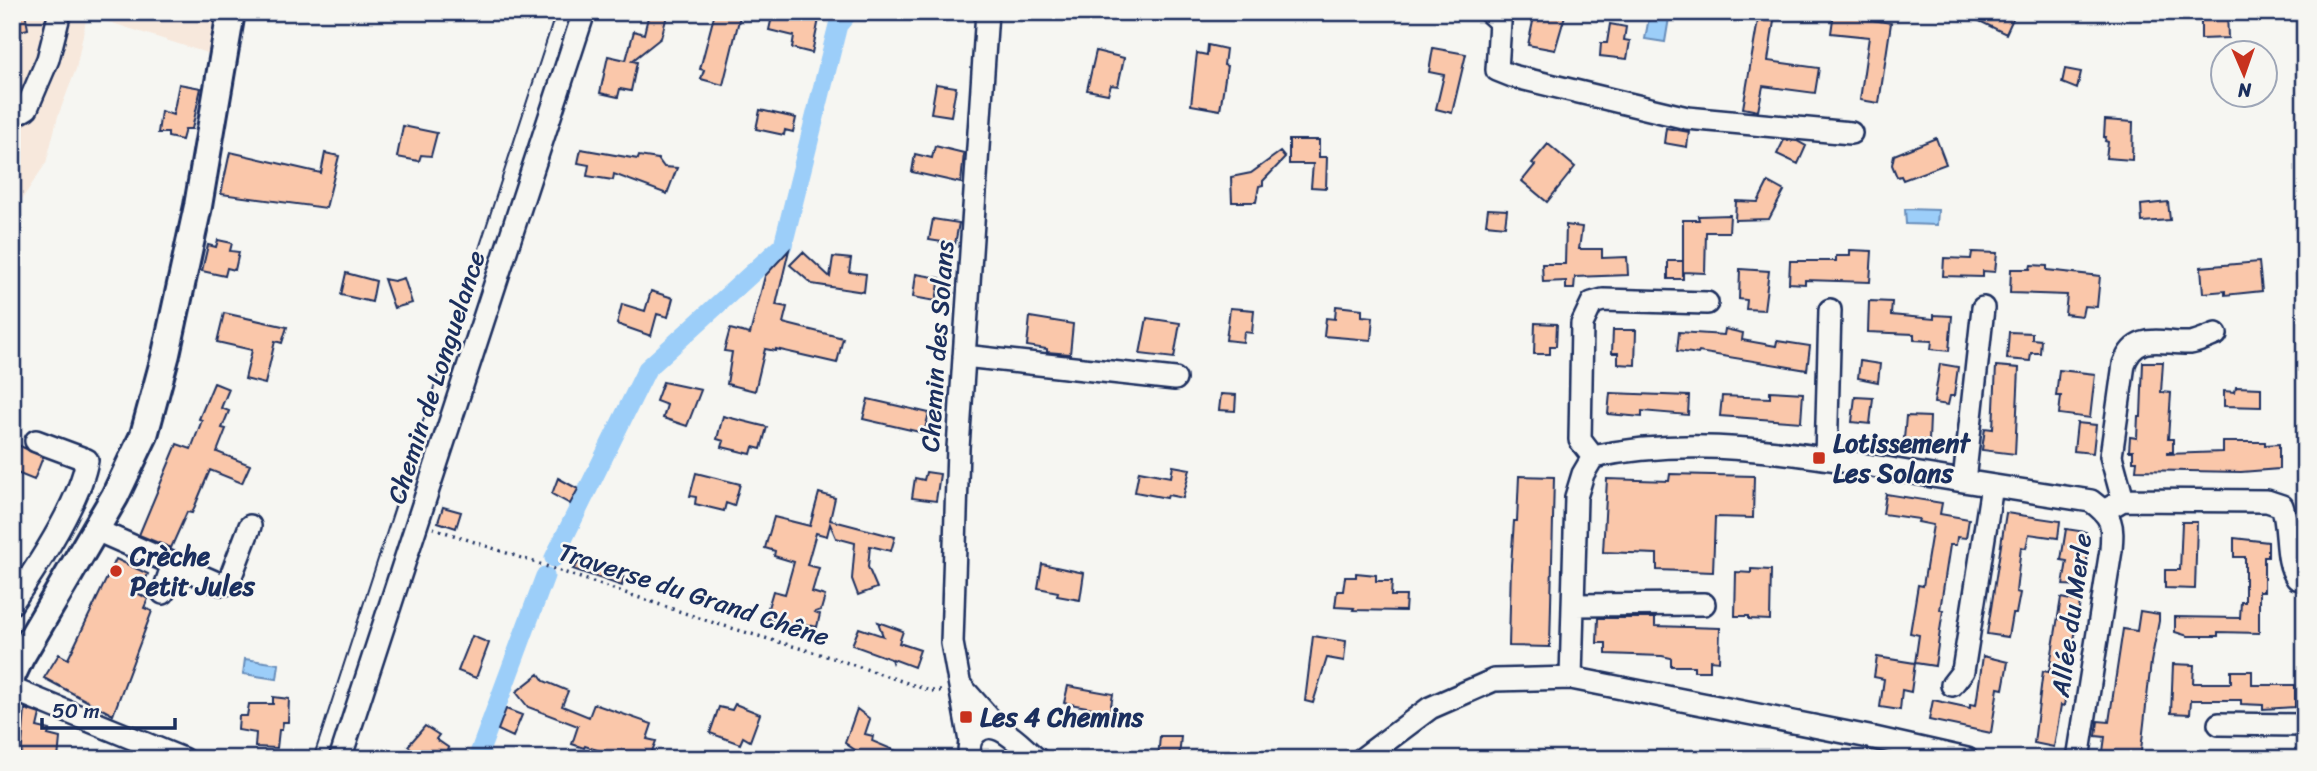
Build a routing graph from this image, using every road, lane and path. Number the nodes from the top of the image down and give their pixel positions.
1 (60, 12) edge
2 (231, 12) edge
3 (584, 12) edge
4 (987, 12) edge
5 (1489, 12) edge
6 (12, 117) edge
7 (1852, 133) dead end
8 (1707, 303) dead end
9 (1983, 308) dead end
10 (1830, 310) dead end
11 (2216, 334) dead end
12 (964, 356) junction
13 (1175, 379) dead end
14 (36, 441) dead end
15 (1593, 457) junction
16 (1826, 458) junction
17 (1964, 481) junction
18 (1992, 486) junction
19 (2123, 499) junction
20 (2104, 511) junction
21 (417, 523) junction
22 (250, 526) dead end
23 (96, 530) junction
24 (173, 564) junction
25 (2305, 579) edge
26 (163, 593) dead end
27 (12, 603) edge
28 (1704, 604) dead end
29 (1573, 605) junction
30 (15, 662) edge
31 (1571, 678) junction
32 (960, 684) junction
33 (1952, 685) dead end
34 (12, 689) edge
35 (2219, 724) dead end
36 (2305, 725) edge
37 (1004, 732) junction
38 (970, 750) edge
39 (183, 759) edge
40 (340, 759) edge
41 (1010, 759) edge
42 (1037, 759) edge
43 (1362, 759) edge
44 (1967, 759) edge
45 (2078, 759) edge

1 - 6 street
2 - 23 main road
3 - 21 street, Chemin de Longuelance
4 - 12 street, Chemin des Solans
5 - 7 street
8 - 15 street
9 - 17 street
10 - 16 street
11 - 19 street
12 - 13 street
12 - 32 street, Chemin des Solans
14 - 27 street
15 - 16 street, Allée du Merle
15 - 29 street
16 - 17 street, Allée du Merle
17 - 18 street, Allée du Merle
18 - 20 street, Allée du Merle
18 - 33 street
19 - 20 street
19 - 25 street
20 - 45 street, Allée du Merle
21 - 32 path, Traverse du Grand Chêne
21 - 40 street, Chemin de Longuelance
22 - 24 street
23 - 24 street
23 - 30 main road
24 - 26 street
28 - 29 street
29 - 31 street
31 - 43 street
31 - 44 street
32 - 37 street, Chemin des Solans
32 - 38 street, Chemin des Solans
34 - 39 street
35 - 36 street
37 - 38 street
37 - 41 street
37 - 42 street, Chemin des Solans

